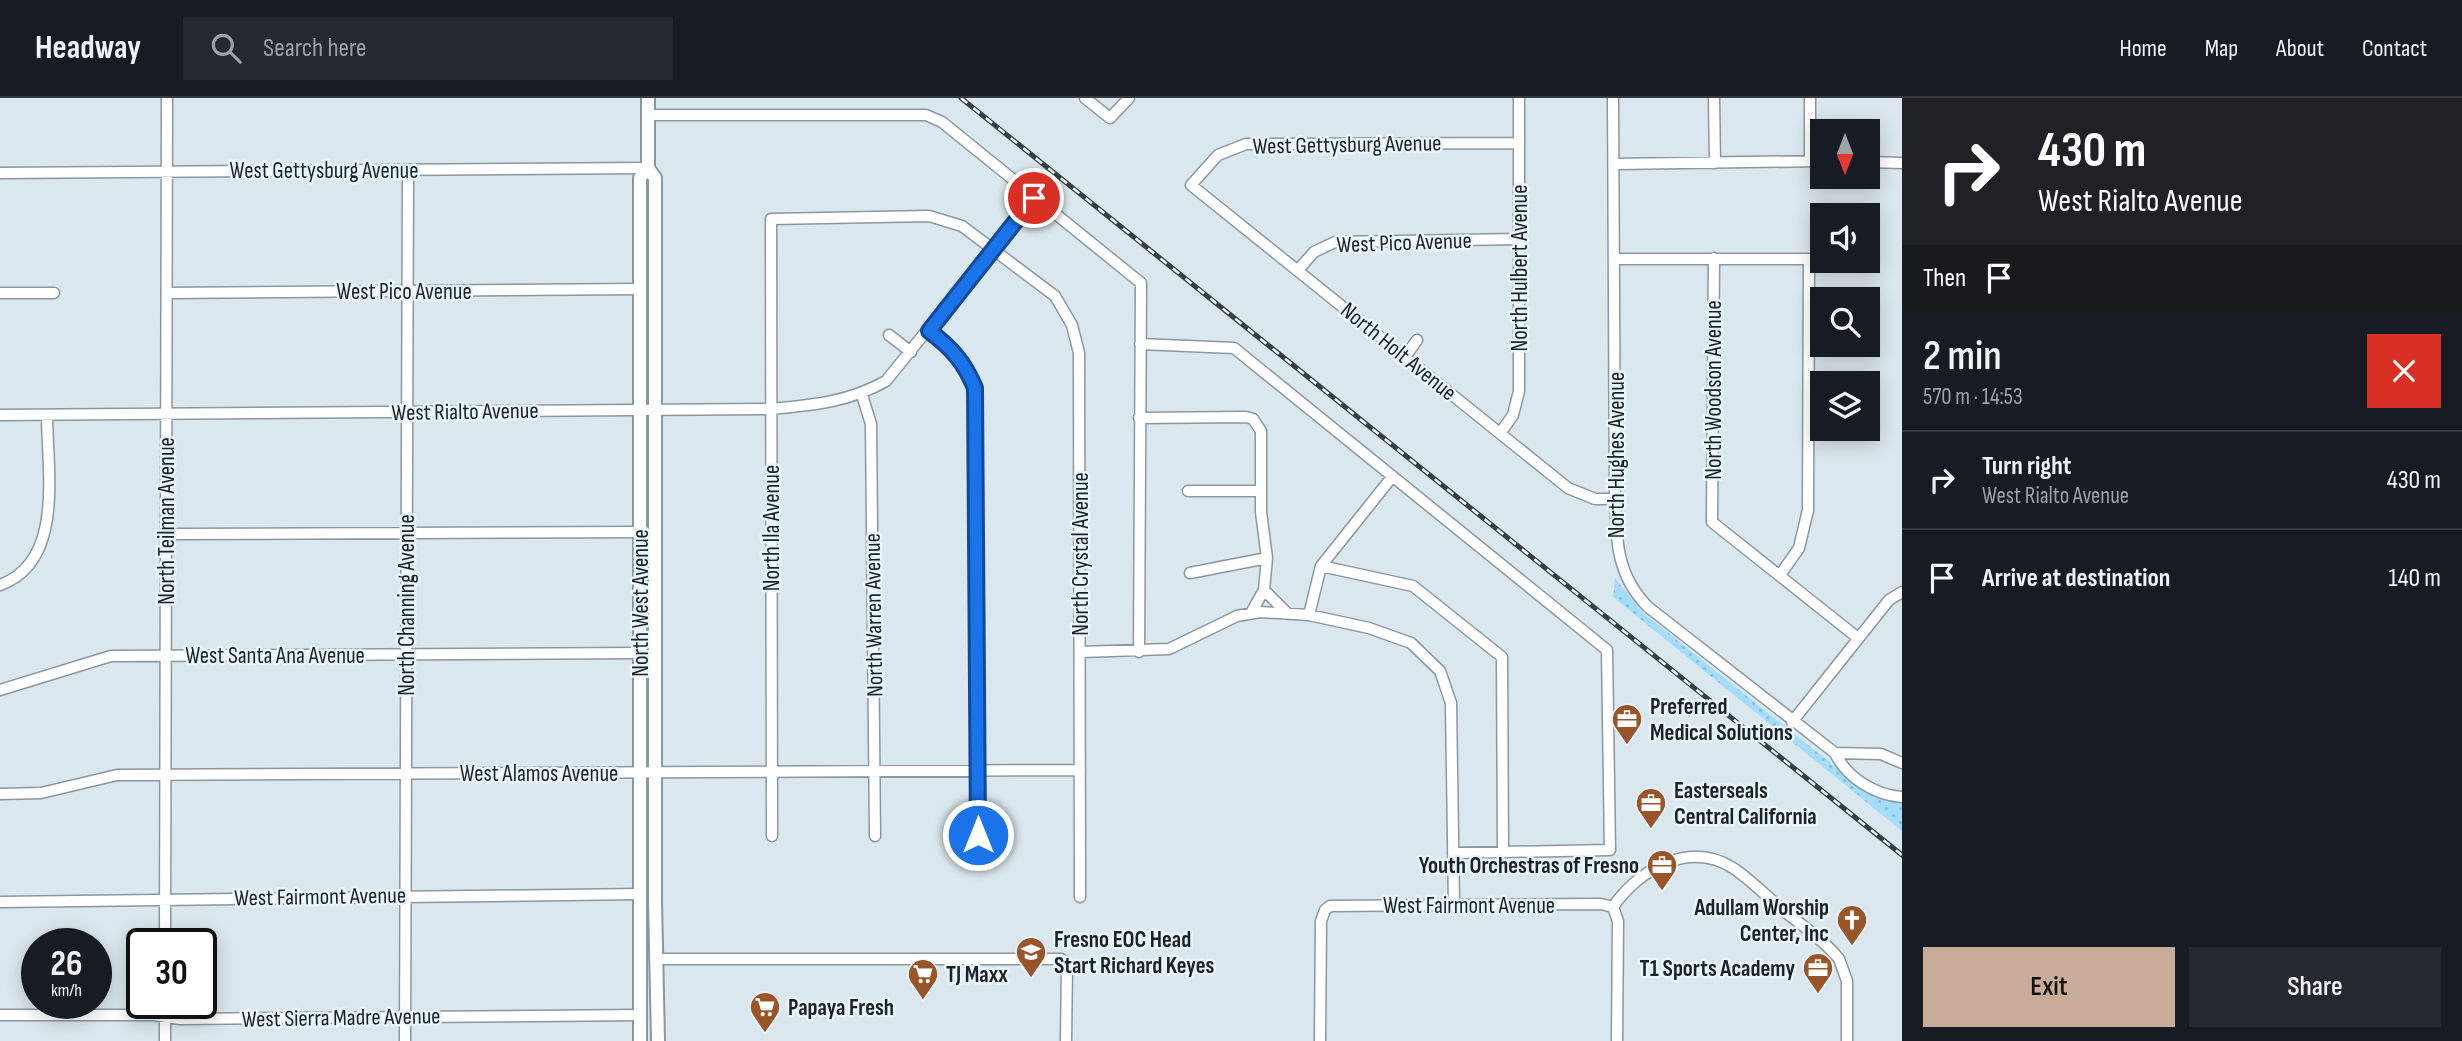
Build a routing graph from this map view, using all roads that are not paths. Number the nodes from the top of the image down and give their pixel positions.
1 (167, 98) edge
2 (648, 98) edge
3 (1085, 98) edge
4 (1129, 98) edge
5 (1519, 98) edge
6 (1613, 98) edge
7 (1714, 98) edge
8 (1810, 98) edge
9 (648, 116) junction
10 (1810, 119) edge
11 (1519, 143) junction
12 (1810, 161) edge
13 (1880, 162) edge
14 (1715, 163) junction
15 (1902, 163) edge
16 (1615, 164) junction
17 (648, 169) junction
18 (408, 170) junction
19 (167, 172) junction
20 (0, 173) edge
21 (1191, 185) joint
22 (1034, 198) junction
23 (1519, 239) junction
24 (992, 250) junction
25 (1714, 258) junction
26 (1616, 259) junction
27 (1298, 270) junction
28 (640, 289) junction
29 (407, 290) junction
30 (0, 293) edge
31 (54, 293) dead end
32 (167, 293) junction
33 (929, 331) junction
34 (889, 335) dead end
35 (1417, 340) dead end
36 (1140, 344) junction
37 (911, 352) junction
38 (1405, 356) junction
39 (862, 395) junction
40 (655, 409) junction
41 (771, 409) junction
42 (641, 410) junction
43 (407, 412) junction
44 (167, 414) junction
45 (0, 415) edge
46 (47, 415) junction
47 (1139, 418) junction
48 (1501, 432) junction
49 (1392, 477) junction
50 (1188, 491) dead end
51 (1261, 491) junction
52 (1615, 499) junction
53 (640, 532) junction
54 (407, 533) junction
55 (655, 533) junction
56 (167, 534) junction
57 (1267, 558) junction
58 (1321, 566) junction
59 (1190, 573) dead end
60 (1780, 575) junction
61 (0, 585) edge
62 (1265, 590) junction
63 (1902, 592) edge
64 (1251, 613) junction
65 (1289, 615) junction
66 (1309, 615) junction
67 (1858, 638) junction
68 (1081, 652) junction
69 (1139, 652) junction
70 (640, 653) junction
71 (406, 654) junction
72 (166, 656) junction
73 (0, 690) edge
74 (1792, 722) junction
75 (1835, 753) junction
76 (1902, 763) edge
77 (1080, 770) junction
78 (875, 771) junction
79 (978, 771) junction
80 (772, 772) junction
81 (640, 773) junction
82 (654, 773) junction
83 (405, 774) junction
84 (166, 776) junction
85 (0, 794) edge
86 (1902, 797) edge
87 (978, 835) dead end
88 (772, 836) dead end
89 (875, 836) dead end
90 (1503, 852) junction
91 (1454, 853) junction
92 (640, 865) junction
93 (640, 894) junction
94 (405, 895) junction
95 (1080, 897) dead end
96 (165, 898) junction
97 (0, 902) edge
98 (1454, 905) junction
99 (1613, 907) junction
100 (165, 928) edge
101 (655, 959) junction
102 (0, 1015) edge
103 (640, 1015) junction
104 (406, 1016) junction
105 (126, 1017) edge
106 (217, 1017) edge
107 (165, 1019) edge
108 (165, 1041) edge
109 (405, 1041) edge
110 (640, 1041) edge
111 (658, 1041) edge
112 (1066, 1041) edge
113 (1320, 1041) edge
114 (1617, 1041) edge
115 (1847, 1041) edge

1 - 19 street, North Teilman Avenue
2 - 9 main road, North West Avenue
3 - 4 street
5 - 11 street, North Hulbert Avenue
6 - 16 street, North Hughes Avenue
7 - 14 street
8 - 10 street
9 - 17 main road, North West Avenue
9 - 22 street
11 - 21 street, West Gettysburg Avenue
11 - 23 street, North Hulbert Avenue
12 - 14 street
13 - 15 street
14 - 16 street
16 - 26 street, North Hughes Avenue
17 - 18 street, West Gettysburg Avenue
17 - 28 main road, North West Avenue
17 - 40 main road, North West Avenue
18 - 19 street, West Gettysburg Avenue
18 - 29 street, North Channing Avenue
19 - 20 street, West Gettysburg Avenue
19 - 32 street, North Teilman Avenue
21 - 27 street, North Holt Avenue
22 - 24 street, West Rialto Avenue
22 - 36 street
23 - 27 street, West Pico Avenue
23 - 48 street, North Hulbert Avenue
24 - 33 street, West Rialto Avenue
24 - 41 street, North Ila Avenue
24 - 68 street, North Crystal Avenue
25 - 26 street
25 - 60 street, North Woodson Avenue
25 - 60 street
26 - 52 street, North Hughes Avenue
27 - 38 street, North Holt Avenue
28 - 29 street, West Pico Avenue
28 - 42 main road, North West Avenue
29 - 32 street, West Pico Avenue
29 - 43 street, North Channing Avenue
30 - 31 street
32 - 44 street, North Teilman Avenue
33 - 37 street, West Rialto Avenue
33 - 79 street
34 - 37 street
35 - 38 street
36 - 47 street
36 - 49 street
37 - 39 street, West Rialto Avenue
38 - 48 street, North Holt Avenue
39 - 41 street, West Rialto Avenue
39 - 78 street, North Warren Avenue
40 - 41 street, West Rialto Avenue
40 - 42 street, West Rialto Avenue
40 - 55 main road, North West Avenue
41 - 80 street, North Ila Avenue
42 - 43 street, West Rialto Avenue
42 - 53 main road, North West Avenue
43 - 44 street, West Rialto Avenue
43 - 54 street, North Channing Avenue
44 - 46 street, West Rialto Avenue
44 - 56 street, North Teilman Avenue
45 - 46 street, West Rialto Avenue
46 - 61 street
47 - 51 street
47 - 69 street
48 - 52 street, North Holt Avenue
49 - 58 street
49 - 90 street
50 - 51 street
51 - 57 street
52 - 74 street, North Hughes Avenue
53 - 54 street
53 - 55 street
53 - 70 main road, North West Avenue
54 - 56 street
54 - 71 street, North Channing Avenue
55 - 82 main road, North West Avenue
56 - 72 street, North Teilman Avenue
57 - 59 street
57 - 62 street
58 - 66 street
58 - 90 street
60 - 67 street
62 - 64 street
62 - 65 street
63 - 67 street
64 - 65 street
64 - 69 street
65 - 66 street
66 - 91 street
67 - 74 street
68 - 69 street
68 - 77 street, North Crystal Avenue
70 - 71 street, West Santa Ana Avenue
70 - 81 main road, North West Avenue
71 - 72 street, West Santa Ana Avenue
71 - 83 street, North Channing Avenue
72 - 73 street, West Santa Ana Avenue
72 - 84 street, North Teilman Avenue
74 - 75 street, North Hughes Avenue
75 - 76 street
75 - 86 street
77 - 79 street, West Alamos Avenue
77 - 95 street, North Crystal Avenue
78 - 79 street, West Alamos Avenue
78 - 80 street, West Alamos Avenue
78 - 89 street, North Warren Avenue
79 - 87 street
80 - 82 street, West Alamos Avenue
80 - 88 street, North Ila Avenue
81 - 82 street, West Alamos Avenue
81 - 83 street, West Alamos Avenue
81 - 92 main road, North West Avenue
82 - 101 main road, North West Avenue
83 - 84 street, West Alamos Avenue
83 - 94 street, North Channing Avenue
84 - 85 street, West Alamos Avenue
84 - 96 street, North Teilman Avenue
90 - 91 street
91 - 98 street
92 - 93 main road, North West Avenue
92 - 101 main road
93 - 94 street, West Fairmont Avenue
93 - 103 main road, North West Avenue
94 - 96 street, West Fairmont Avenue
94 - 104 street, North Channing Avenue
96 - 97 street, West Fairmont Avenue
96 - 100 street, North Teilman Avenue
98 - 99 street, West Fairmont Avenue
98 - 113 street, West Fairmont Avenue
99 - 114 street
99 - 115 street
101 - 111 main road, North West Avenue
101 - 112 street
102 - 105 street, West Sierra Madre Avenue
103 - 104 street, West Sierra Madre Avenue
103 - 110 main road, North West Avenue
104 - 106 street, West Sierra Madre Avenue
104 - 109 street, North Channing Avenue
107 - 108 street

